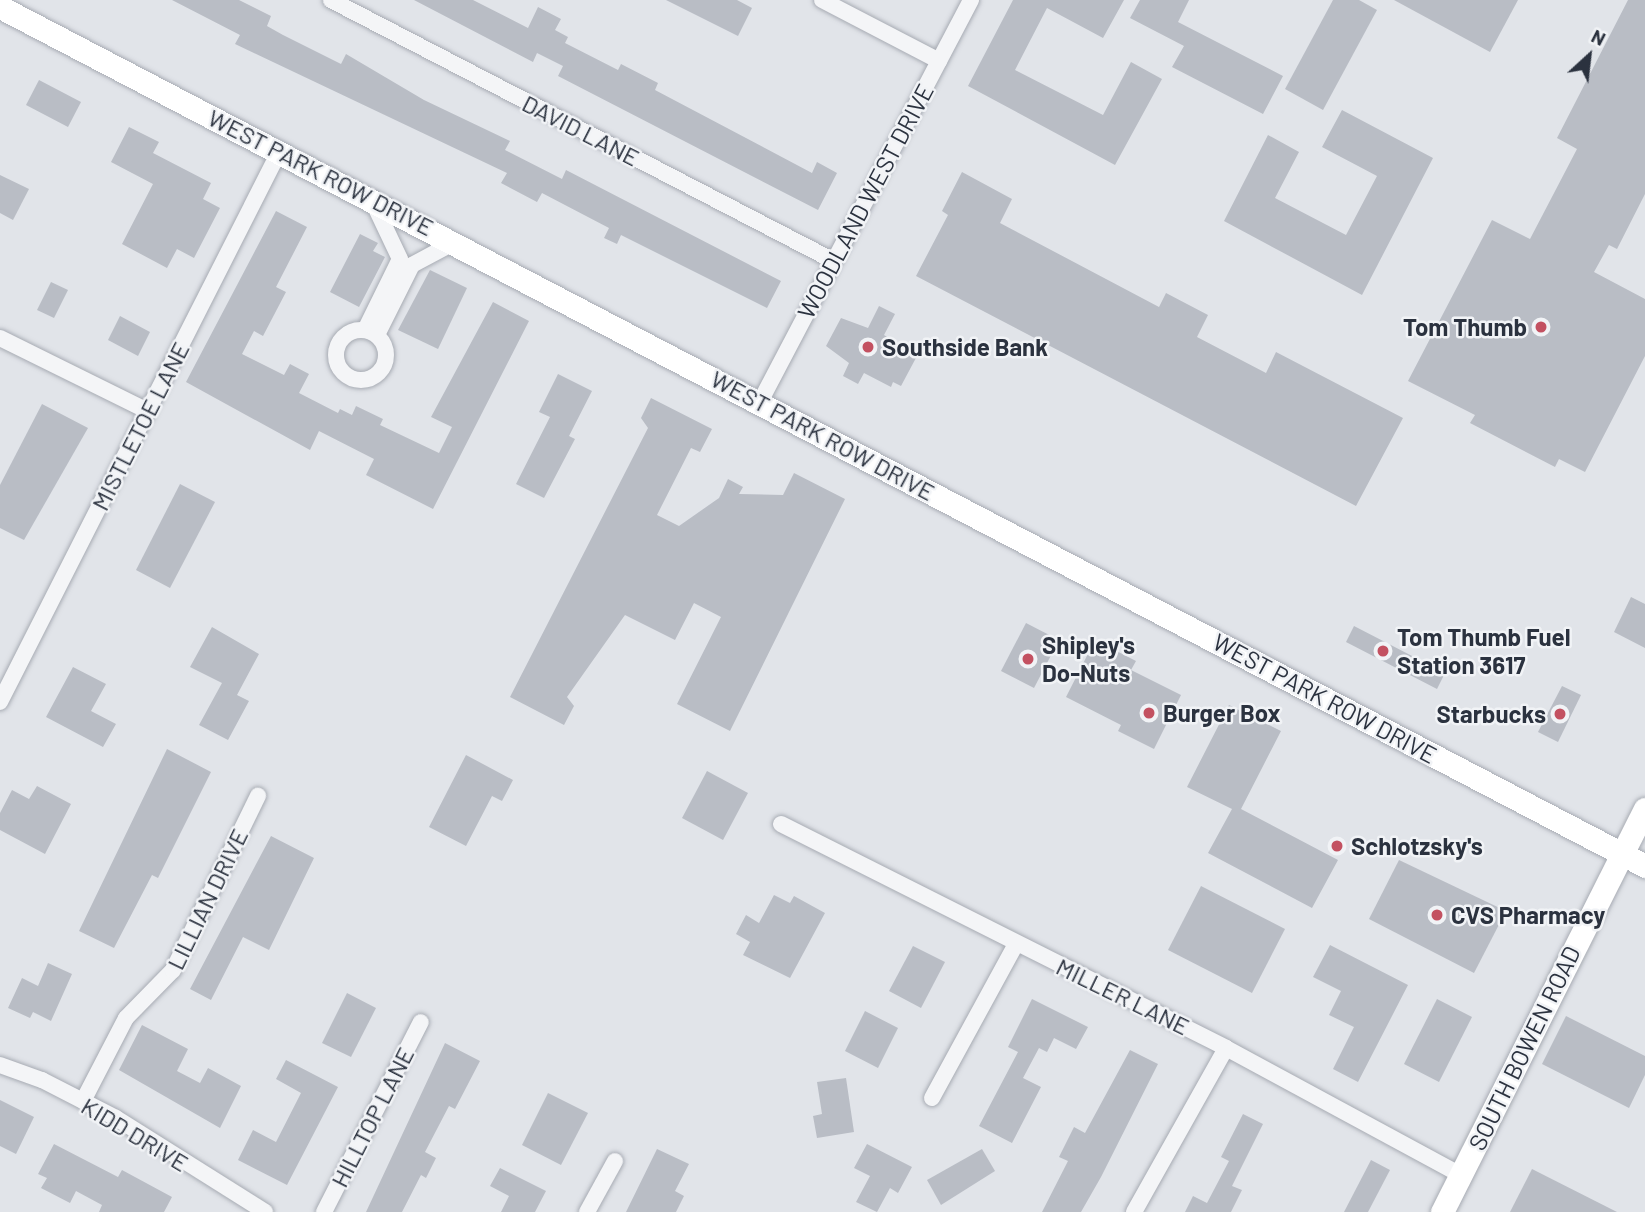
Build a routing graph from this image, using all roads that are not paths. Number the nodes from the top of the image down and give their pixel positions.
1 (331, 0) edge
2 (822, 0) edge
3 (971, 0) edge
4 (0, 3) edge
5 (939, 61) junction
6 (280, 150) junction
7 (372, 198) junction
8 (455, 242) junction
9 (832, 260) junction
10 (406, 262) junction
11 (371, 333) dead end
12 (0, 338) edge
13 (760, 402) junction
14 (148, 411) junction
15 (0, 702) edge
16 (258, 796) dead end
17 (1645, 809) edge
18 (780, 824) dead end
19 (1622, 854) junction
20 (1645, 866) edge
21 (1016, 944) junction
22 (421, 1023) dead end
23 (1226, 1048) junction
24 (0, 1065) edge
25 (932, 1098) dead end
26 (83, 1101) junction
27 (615, 1161) dead end
28 (1461, 1175) junction
29 (265, 1212) edge
30 (324, 1212) edge
31 (587, 1212) edge
32 (1134, 1212) edge
33 (1442, 1212) edge

1 - 9 street, DAVID LANE
2 - 5 street
3 - 5 street, WOODLAND WEST DRIVE
4 - 6 main road, WEST PARK ROW DRIVE
5 - 9 street, WOODLAND WEST DRIVE
6 - 7 main road, WEST PARK ROW DRIVE
6 - 14 street, MISTLETOE LANE
7 - 8 main road, WEST PARK ROW DRIVE
7 - 10 street
8 - 10 street
8 - 13 main road, WEST PARK ROW DRIVE
9 - 13 street, WOODLAND WEST DRIVE
10 - 11 street
12 - 14 street
13 - 19 main road, WEST PARK ROW DRIVE
14 - 15 street, MISTLETOE LANE
16 - 26 street, LILLIAN DRIVE
17 - 19 main road, SOUTH BOWEN ROAD
18 - 21 street, MILLER LANE
19 - 20 main road, WEST PARK ROW DRIVE
19 - 28 main road, SOUTH BOWEN ROAD
21 - 23 street, MILLER LANE
21 - 25 street
22 - 30 street, HILLTOP LANE
23 - 28 street, MILLER LANE
23 - 32 street
24 - 26 street, KIDD DRIVE
26 - 29 street, KIDD DRIVE
27 - 31 street
28 - 33 main road, SOUTH BOWEN ROAD

